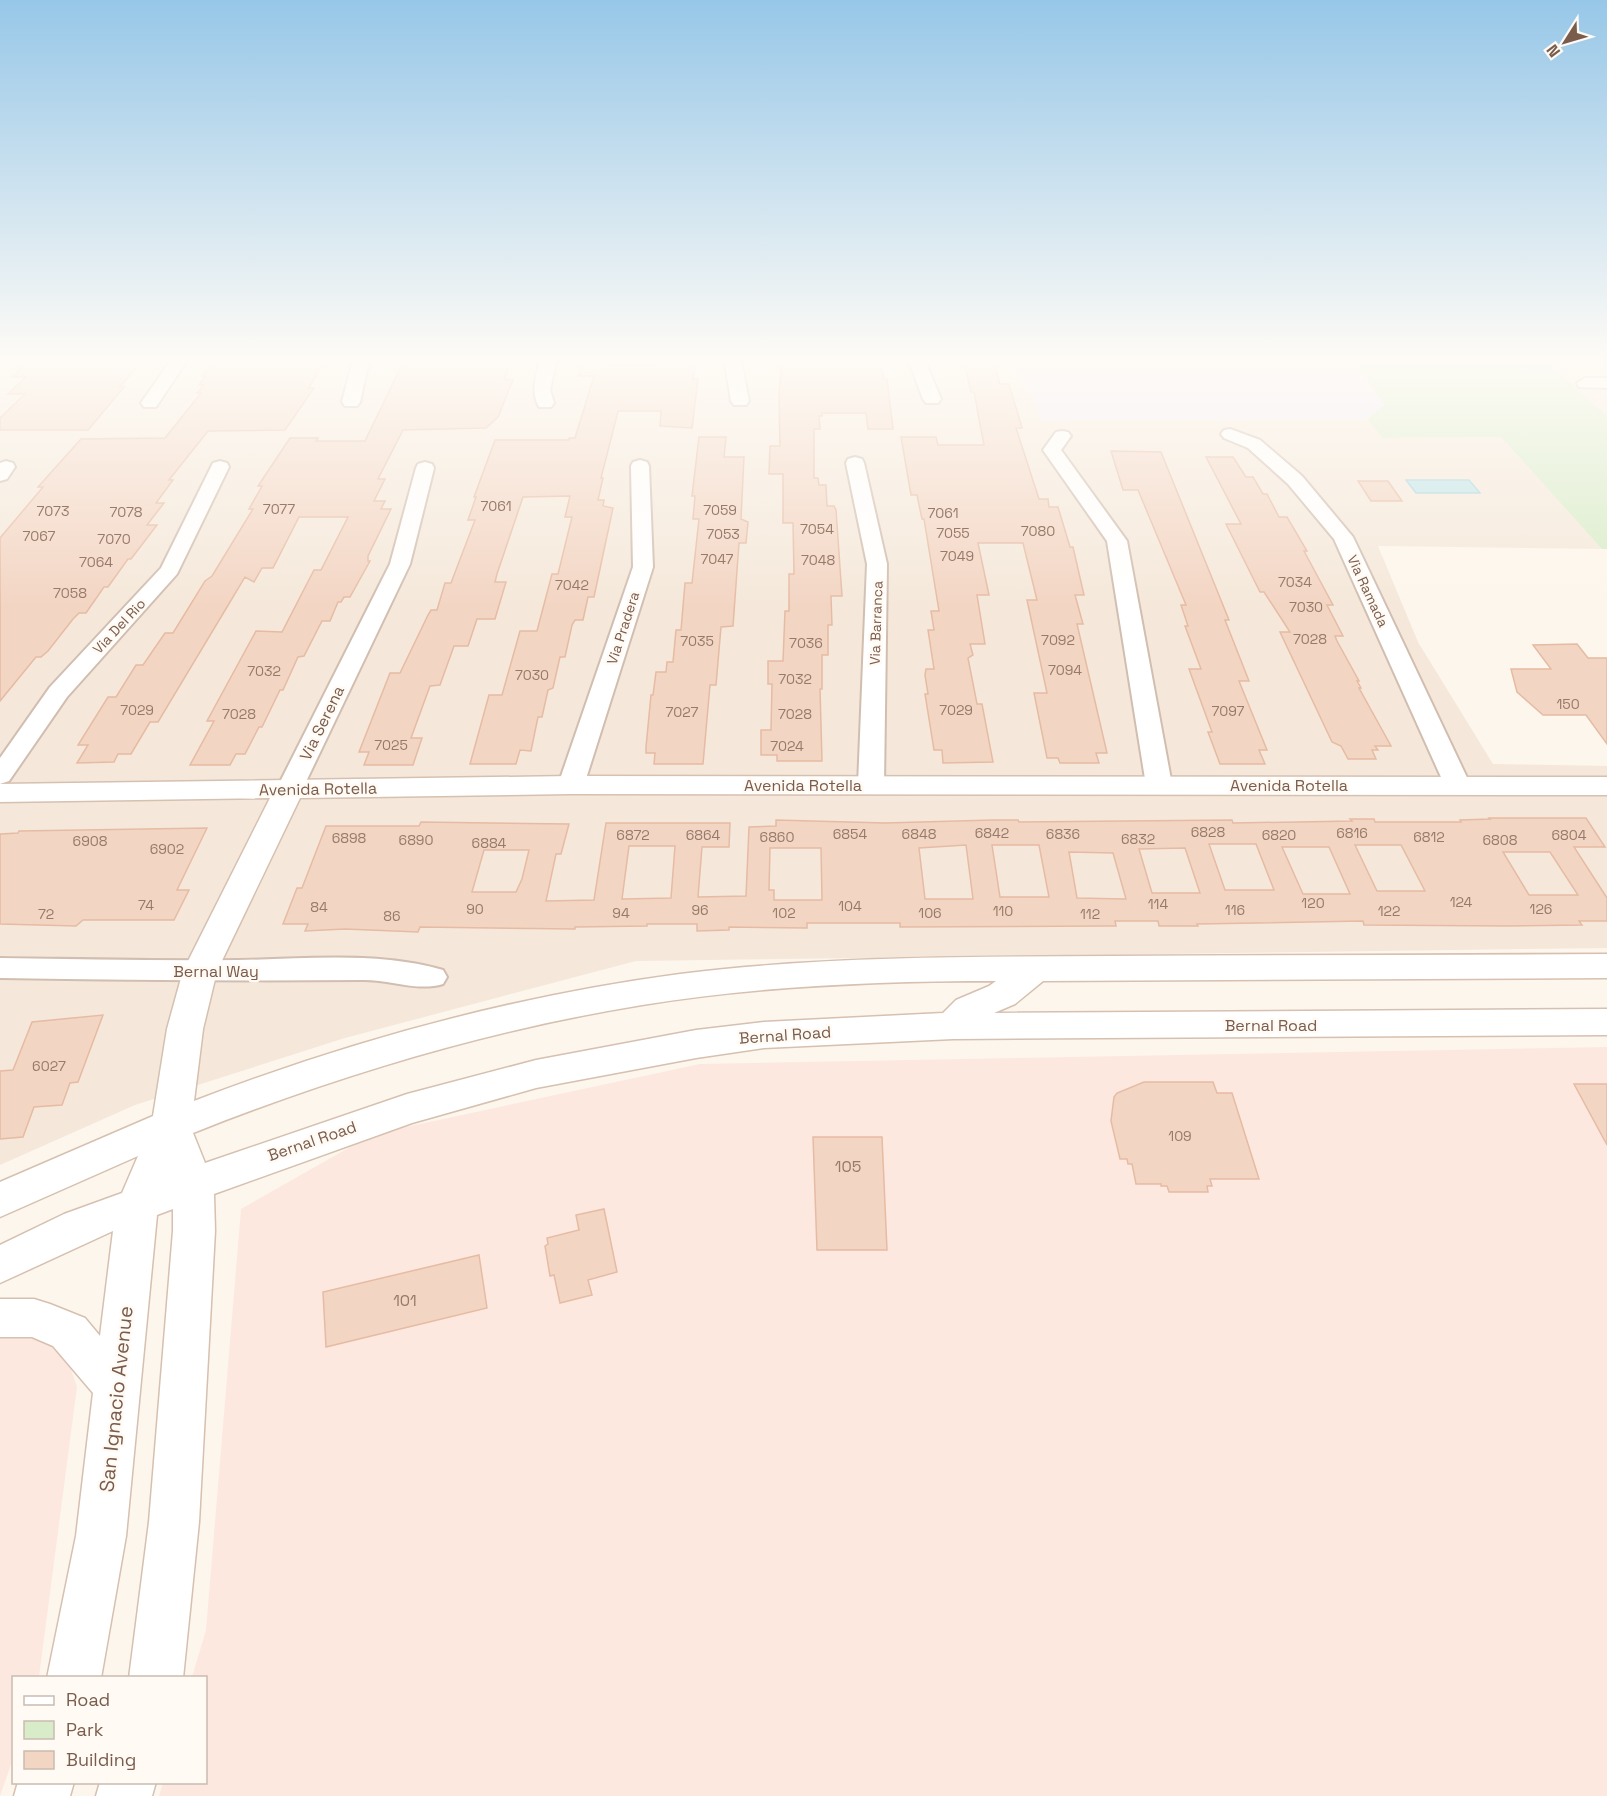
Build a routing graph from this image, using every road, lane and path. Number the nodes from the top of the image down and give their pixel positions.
1 (1059, 440) edge
2 (1244, 440) edge
3 (855, 463) dead end
4 (640, 466) dead end
5 (220, 467) dead end
6 (425, 468) dead end
7 (0, 776) edge
8 (571, 785) junction
9 (871, 785) junction
10 (1159, 785) junction
11 (1458, 786) junction
12 (1607, 786) edge
13 (289, 790) junction
14 (0, 793) edge
15 (1607, 966) edge
16 (0, 968) edge
17 (1034, 970) junction
18 (200, 971) junction
19 (432, 977) dead end
20 (1607, 1022) edge
21 (953, 1026) junction
22 (171, 1126) junction
23 (193, 1184) junction
24 (0, 1200) edge
25 (137, 1205) junction
26 (0, 1265) edge
27 (0, 1318) edge
28 (116, 1386) junction
29 (74, 1676) edge
30 (156, 1676) edge

1 - 10 street
2 - 11 street, Via Ramada
3 - 9 street, Via Barranca
4 - 8 street, Via Pradera
5 - 7 street, Via Del Rio
6 - 13 street, Via Serena
8 - 9 street, Avenida Rotella
8 - 13 street, Avenida Rotella
9 - 10 street, Avenida Rotella
10 - 11 street, Avenida Rotella
11 - 12 street, Avenida Rotella
13 - 14 street, Avenida Rotella
13 - 18 street, Via Serena
15 - 17 street
16 - 18 street, Bernal Way
17 - 21 street
17 - 22 street
18 - 19 street, Bernal Way
18 - 22 street, San Ignacio Avenue
20 - 21 street, Bernal Road
21 - 23 street, Bernal Road
22 - 23 street, San Ignacio Avenue
22 - 24 street
22 - 25 street, San Ignacio Avenue
23 - 25 street, Bernal Road
23 - 30 street, San Ignacio Avenue
25 - 26 street, Bernal Road
25 - 28 street, San Ignacio Avenue
27 - 28 street
28 - 29 street, San Ignacio Avenue

